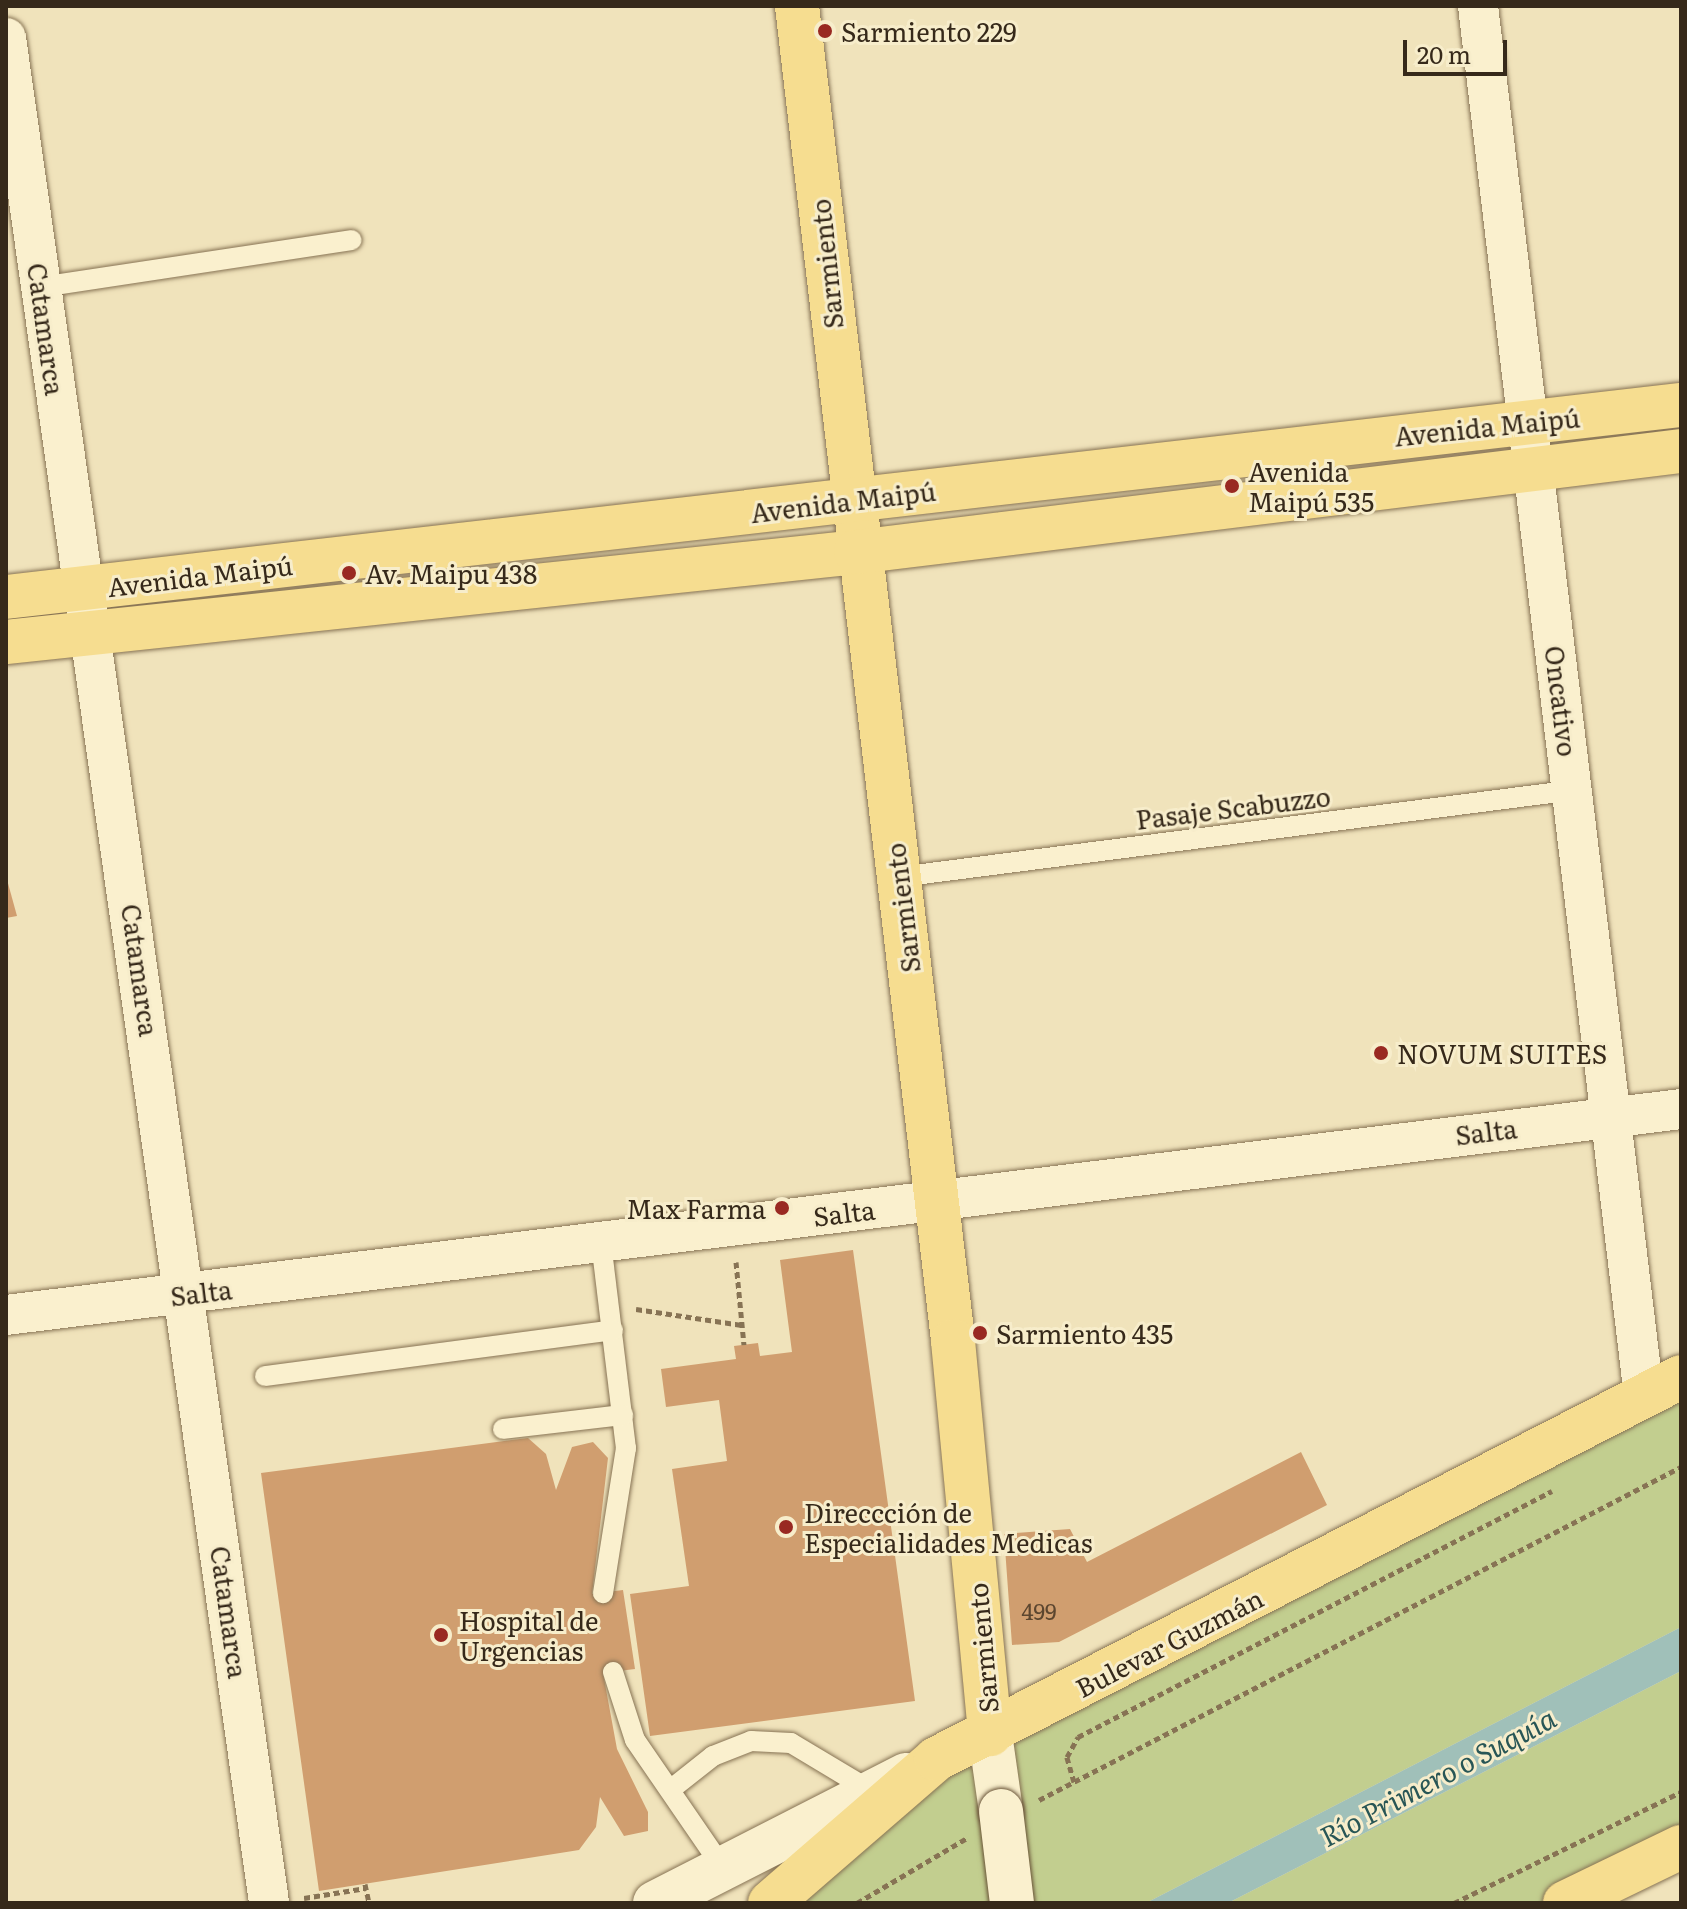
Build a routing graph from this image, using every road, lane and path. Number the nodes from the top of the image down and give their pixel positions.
1 (797, 6) edge
2 (1478, 6) edge
3 (6, 38) edge
4 (351, 240) dead end
5 (41, 287) junction
6 (1681, 405) edge
7 (1525, 421) junction
8 (1681, 451) edge
9 (1531, 465) junction
10 (849, 500) junction
11 (856, 552) junction
12 (84, 588) junction
13 (6, 597) edge
14 (92, 632) junction
15 (6, 642) edge
16 (1574, 790) junction
17 (899, 877) junction
18 (1681, 1109) edge
19 (1613, 1115) junction
20 (936, 1200) junction
21 (601, 1242) junction
22 (187, 1294) junction
23 (740, 1304) dead end
24 (609, 1305) junction
25 (6, 1315) edge
26 (742, 1325) junction
27 (613, 1330) junction
28 (744, 1345) dead end
29 (265, 1376) dead end
30 (1662, 1387) edge
31 (623, 1415) junction
32 (503, 1429) dead end
33 (1681, 1467) edge
34 (1568, 1483) dead end
35 (603, 1593) dead end
36 (613, 1672) dead end
37 (990, 1734) junction
38 (936, 1759) junction
39 (1074, 1782) junction
40 (670, 1790) junction
41 (873, 1792) junction
42 (1681, 1792) edge
43 (1003, 1816) junction
44 (1681, 1847) edge
45 (723, 1868) junction
46 (308, 1898) dead end
47 (269, 1903) edge
48 (369, 1903) edge
49 (655, 1903) edge
50 (770, 1903) edge
51 (857, 1903) edge
52 (1012, 1903) edge
53 (1454, 1903) edge
54 (1565, 1903) edge

1 - 10 main road, Sarmiento
2 - 7 street, Oncativo
3 - 5 street, Catamarca
4 - 5 lane
5 - 12 street, Catamarca
6 - 7 main road, Avenida Maipú
7 - 9 street, Oncativo
7 - 10 main road, Avenida Maipú
8 - 9 main road, Avenida Maipú
9 - 11 main road, Avenida Maipú
9 - 16 street, Oncativo
10 - 11 main road, Sarmiento
10 - 12 main road, Avenida Maipú
11 - 14 main road, Avenida Maipú
11 - 17 main road, Sarmiento
12 - 13 main road, Avenida Maipú
12 - 14 street, Catamarca
14 - 15 main road, Avenida Maipú
14 - 22 street, Catamarca
16 - 17 lane, Pasaje Scabuzzo
16 - 19 street, Oncativo
17 - 20 main road, Sarmiento
18 - 19 street, Salta
19 - 20 street, Salta
19 - 30 street, Oncativo
20 - 21 street, Salta
20 - 37 main road, Sarmiento
21 - 22 street, Salta
21 - 24 lane
22 - 25 street, Salta
22 - 47 street, Catamarca
23 - 26 path
24 - 26 path
24 - 27 lane
26 - 28 path
27 - 29 lane
27 - 31 lane
30 - 37 main road, Bulevar Guzmán
31 - 32 lane
31 - 35 lane
33 - 39 path
34 - 39 path
36 - 40 lane
37 - 38 main road, Bulevar Guzmán
37 - 43 main road, Sarmiento
38 - 41 main road, Bulevar Guzmán
38 - 50 main road
39 - 43 path
40 - 41 lane
40 - 45 lane
41 - 45 main road, Bulevar Guzmán
42 - 53 path
43 - 51 path
43 - 52 main road, Sarmiento, bridge
44 - 54 main road
45 - 49 main road, Bulevar Guzmán
46 - 48 path

